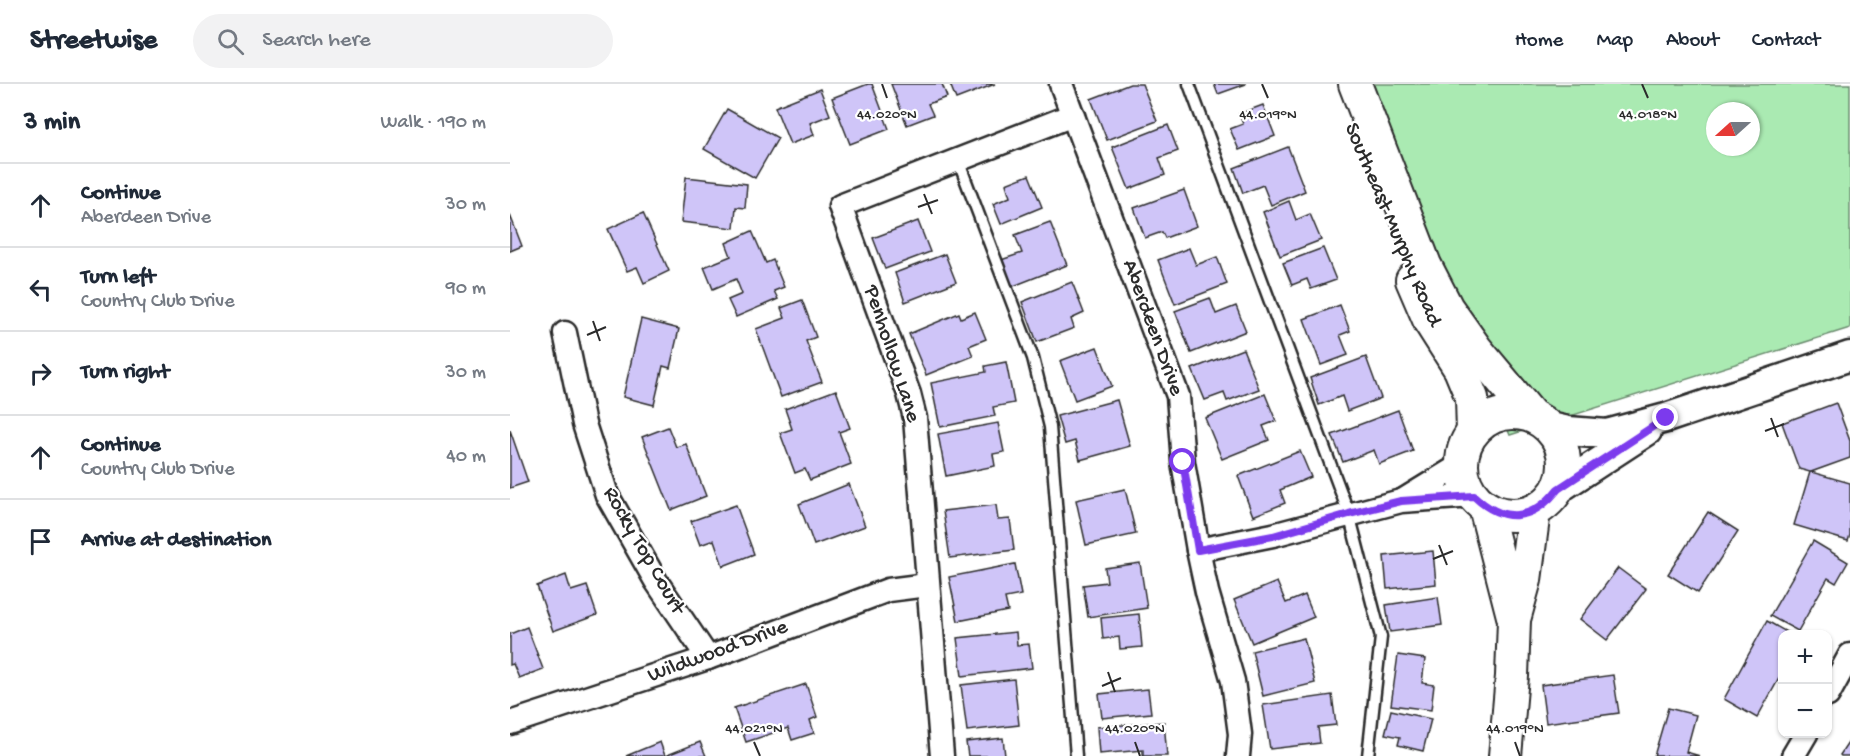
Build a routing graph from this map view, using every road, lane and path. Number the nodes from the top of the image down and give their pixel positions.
1 (1061, 84) edge
2 (1189, 84) edge
3 (1333, 84) edge
4 (1355, 84) edge
5 (1073, 115) junction
6 (958, 160) junction
7 (565, 333) dead end
8 (1850, 356) edge
9 (1666, 418) junction
10 (1540, 421) junction
11 (1473, 432) junction
12 (1462, 464) junction
13 (1558, 489) junction
14 (1401, 501) junction
15 (1480, 502) junction
16 (1534, 511) junction
17 (1349, 514) junction
18 (1198, 550) junction
19 (927, 585) junction
20 (1514, 620) junction
21 (1850, 655) edge
22 (708, 658) junction
23 (1832, 686) edge
24 (510, 723) edge
25 (1804, 738) edge
26 (942, 756) edge
27 (1076, 756) edge
28 (1238, 756) edge
29 (1368, 756) edge
30 (1504, 756) edge
31 (1793, 756) edge

1 - 5 street, Aberdeen Drive
2 - 17 lane
3 - 11 main road, Southeast Murphy Road
4 - 10 main road, Southeast Murphy Road
5 - 6 street, Penhollow Lane
5 - 18 street, Aberdeen Drive
6 - 19 street, Penhollow Lane
6 - 27 lane
7 - 22 street, Rocky Top Court
8 - 9 street
9 - 10 street
9 - 13 street
10 - 11 main road
10 - 13 main road
11 - 12 main road
12 - 14 street
12 - 15 main road
13 - 16 main road
14 - 15 street
14 - 17 street
15 - 16 main road
15 - 20 main road
16 - 20 main road
17 - 18 street
17 - 29 lane
18 - 28 street, Aberdeen Drive
19 - 22 street, Wildwood Drive
19 - 26 street, Penhollow Lane
20 - 30 main road
21 - 23 street
22 - 24 street, Wildwood Drive
25 - 31 street

